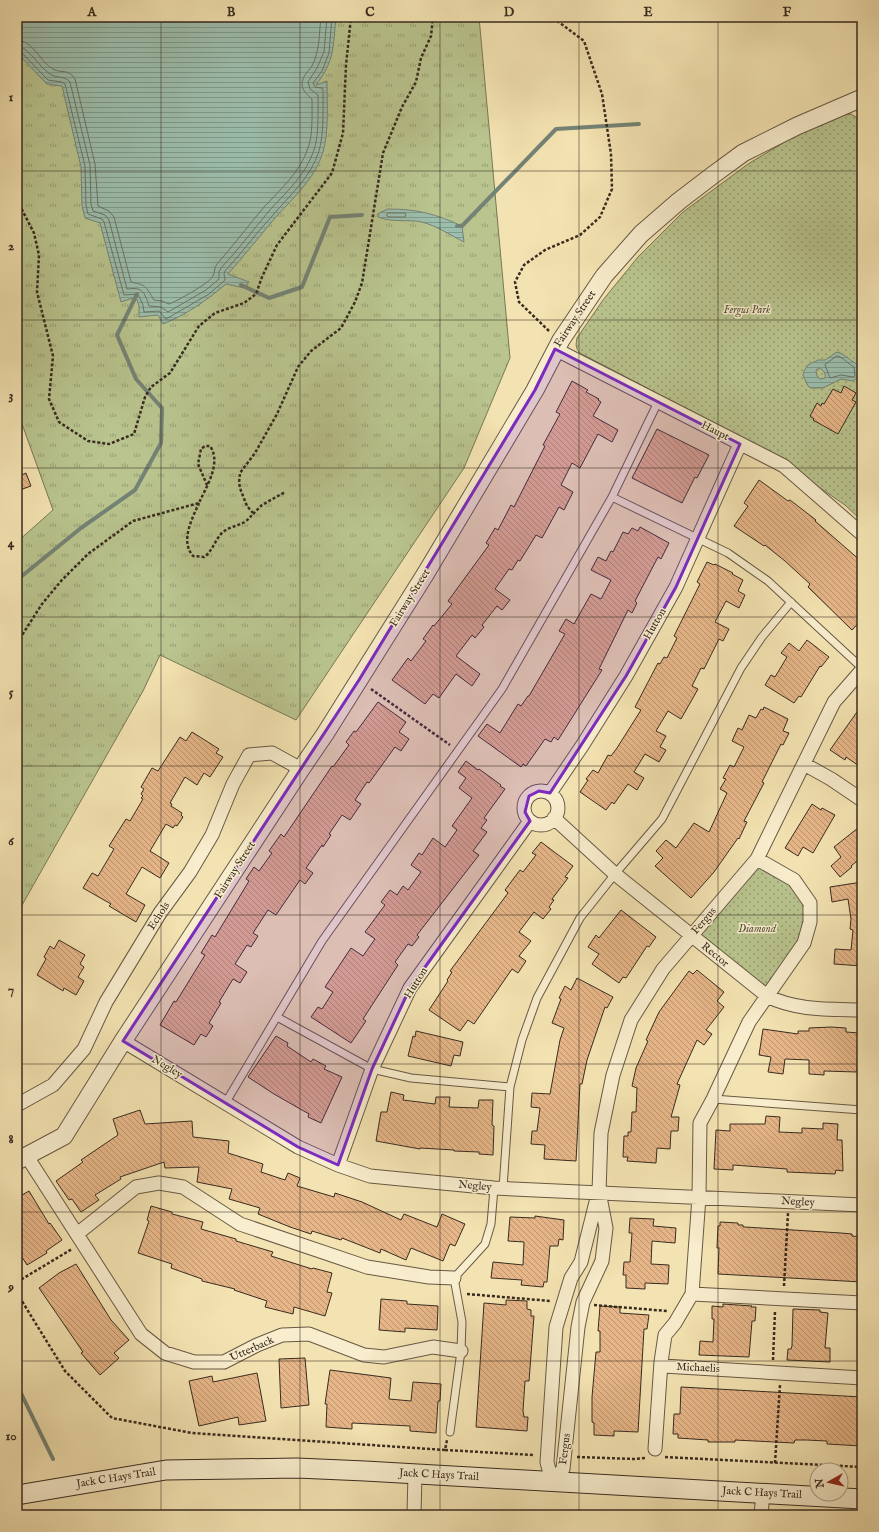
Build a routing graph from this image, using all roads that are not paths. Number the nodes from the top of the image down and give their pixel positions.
1 (860, 104) edge
2 (558, 344) junction
3 (658, 402) junction
4 (740, 444) junction
5 (612, 497) junction
6 (862, 534) edge
7 (698, 538) junction
8 (791, 602) junction
9 (862, 669) edge
10 (804, 764) junction
11 (301, 769) junction
12 (550, 793) junction
13 (862, 800) edge
14 (554, 818) junction
15 (530, 821) junction
16 (757, 859) junction
17 (614, 874) junction
18 (691, 935) junction
19 (767, 996) junction
20 (862, 1010) edge
21 (277, 1017) junction
22 (123, 1041) junction
23 (372, 1069) junction
24 (510, 1087) junction
25 (714, 1099) junction
26 (226, 1102) junction
27 (17, 1105) edge
28 (862, 1110) edge
29 (22, 1158) edge
30 (338, 1166) junction
31 (499, 1188) junction
32 (599, 1192) junction
33 (699, 1197) junction
34 (862, 1206) edge
35 (80, 1238) junction
36 (454, 1278) junction
37 (692, 1294) junction
38 (862, 1303) edge
39 (461, 1351) junction
40 (661, 1362) junction
41 (862, 1378) edge
42 (450, 1432) road end
43 (655, 1454) road end
44 (415, 1474) junction
45 (552, 1482) junction
46 (763, 1493) junction
47 (17, 1495) edge
48 (862, 1499) edge
49 (414, 1515) edge
50 (761, 1515) edge

1 - 2 street, Fairway Street
2 - 3 street, Haupt
2 - 11 street, Fairway Street
3 - 4 street, Haupt
3 - 5 lane
4 - 6 street, Haupt
4 - 7 street, Hutton
5 - 7 lane
5 - 21 lane
7 - 8 lane
7 - 12 street, Hutton
8 - 9 lane
8 - 17 lane
9 - 10 street, Fergus
10 - 13 street
10 - 16 street, Fergus
11 - 22 street, Fairway Street
11 - 27 street, Echols
12 - 14 street
12 - 15 street
14 - 15 street
14 - 17 street, Rector
15 - 23 street, Hutton
16 - 18 street, Fergus
16 - 19 street
17 - 18 street, Rector
17 - 24 lane
18 - 19 street, Rector
18 - 32 street, Fergus
19 - 20 street, Rector
19 - 25 street
21 - 23 lane
21 - 26 lane
22 - 26 street, Negley
22 - 29 street, Fairway Street
23 - 24 lane
23 - 30 street, Hutton
24 - 31 lane
25 - 28 lane
25 - 33 street
26 - 30 street, Negley
29 - 35 street, Utterback
30 - 31 street, Negley
31 - 32 street, Negley
31 - 36 lane
32 - 33 street, Negley
32 - 45 street, Fergus
32 - 45 street, Fergus
33 - 34 street, Negley
33 - 37 street
35 - 36 street
35 - 39 street, Utterback
36 - 39 lane
37 - 38 street
37 - 40 street, Michaelis
39 - 42 lane
40 - 41 street, Michaelis
40 - 43 street
44 - 45 main road, Jack C Hays Trail
44 - 47 main road, Jack C Hays Trail
44 - 49 street
45 - 46 main road, Jack C Hays Trail
46 - 48 main road, Jack C Hays Trail
46 - 50 street

